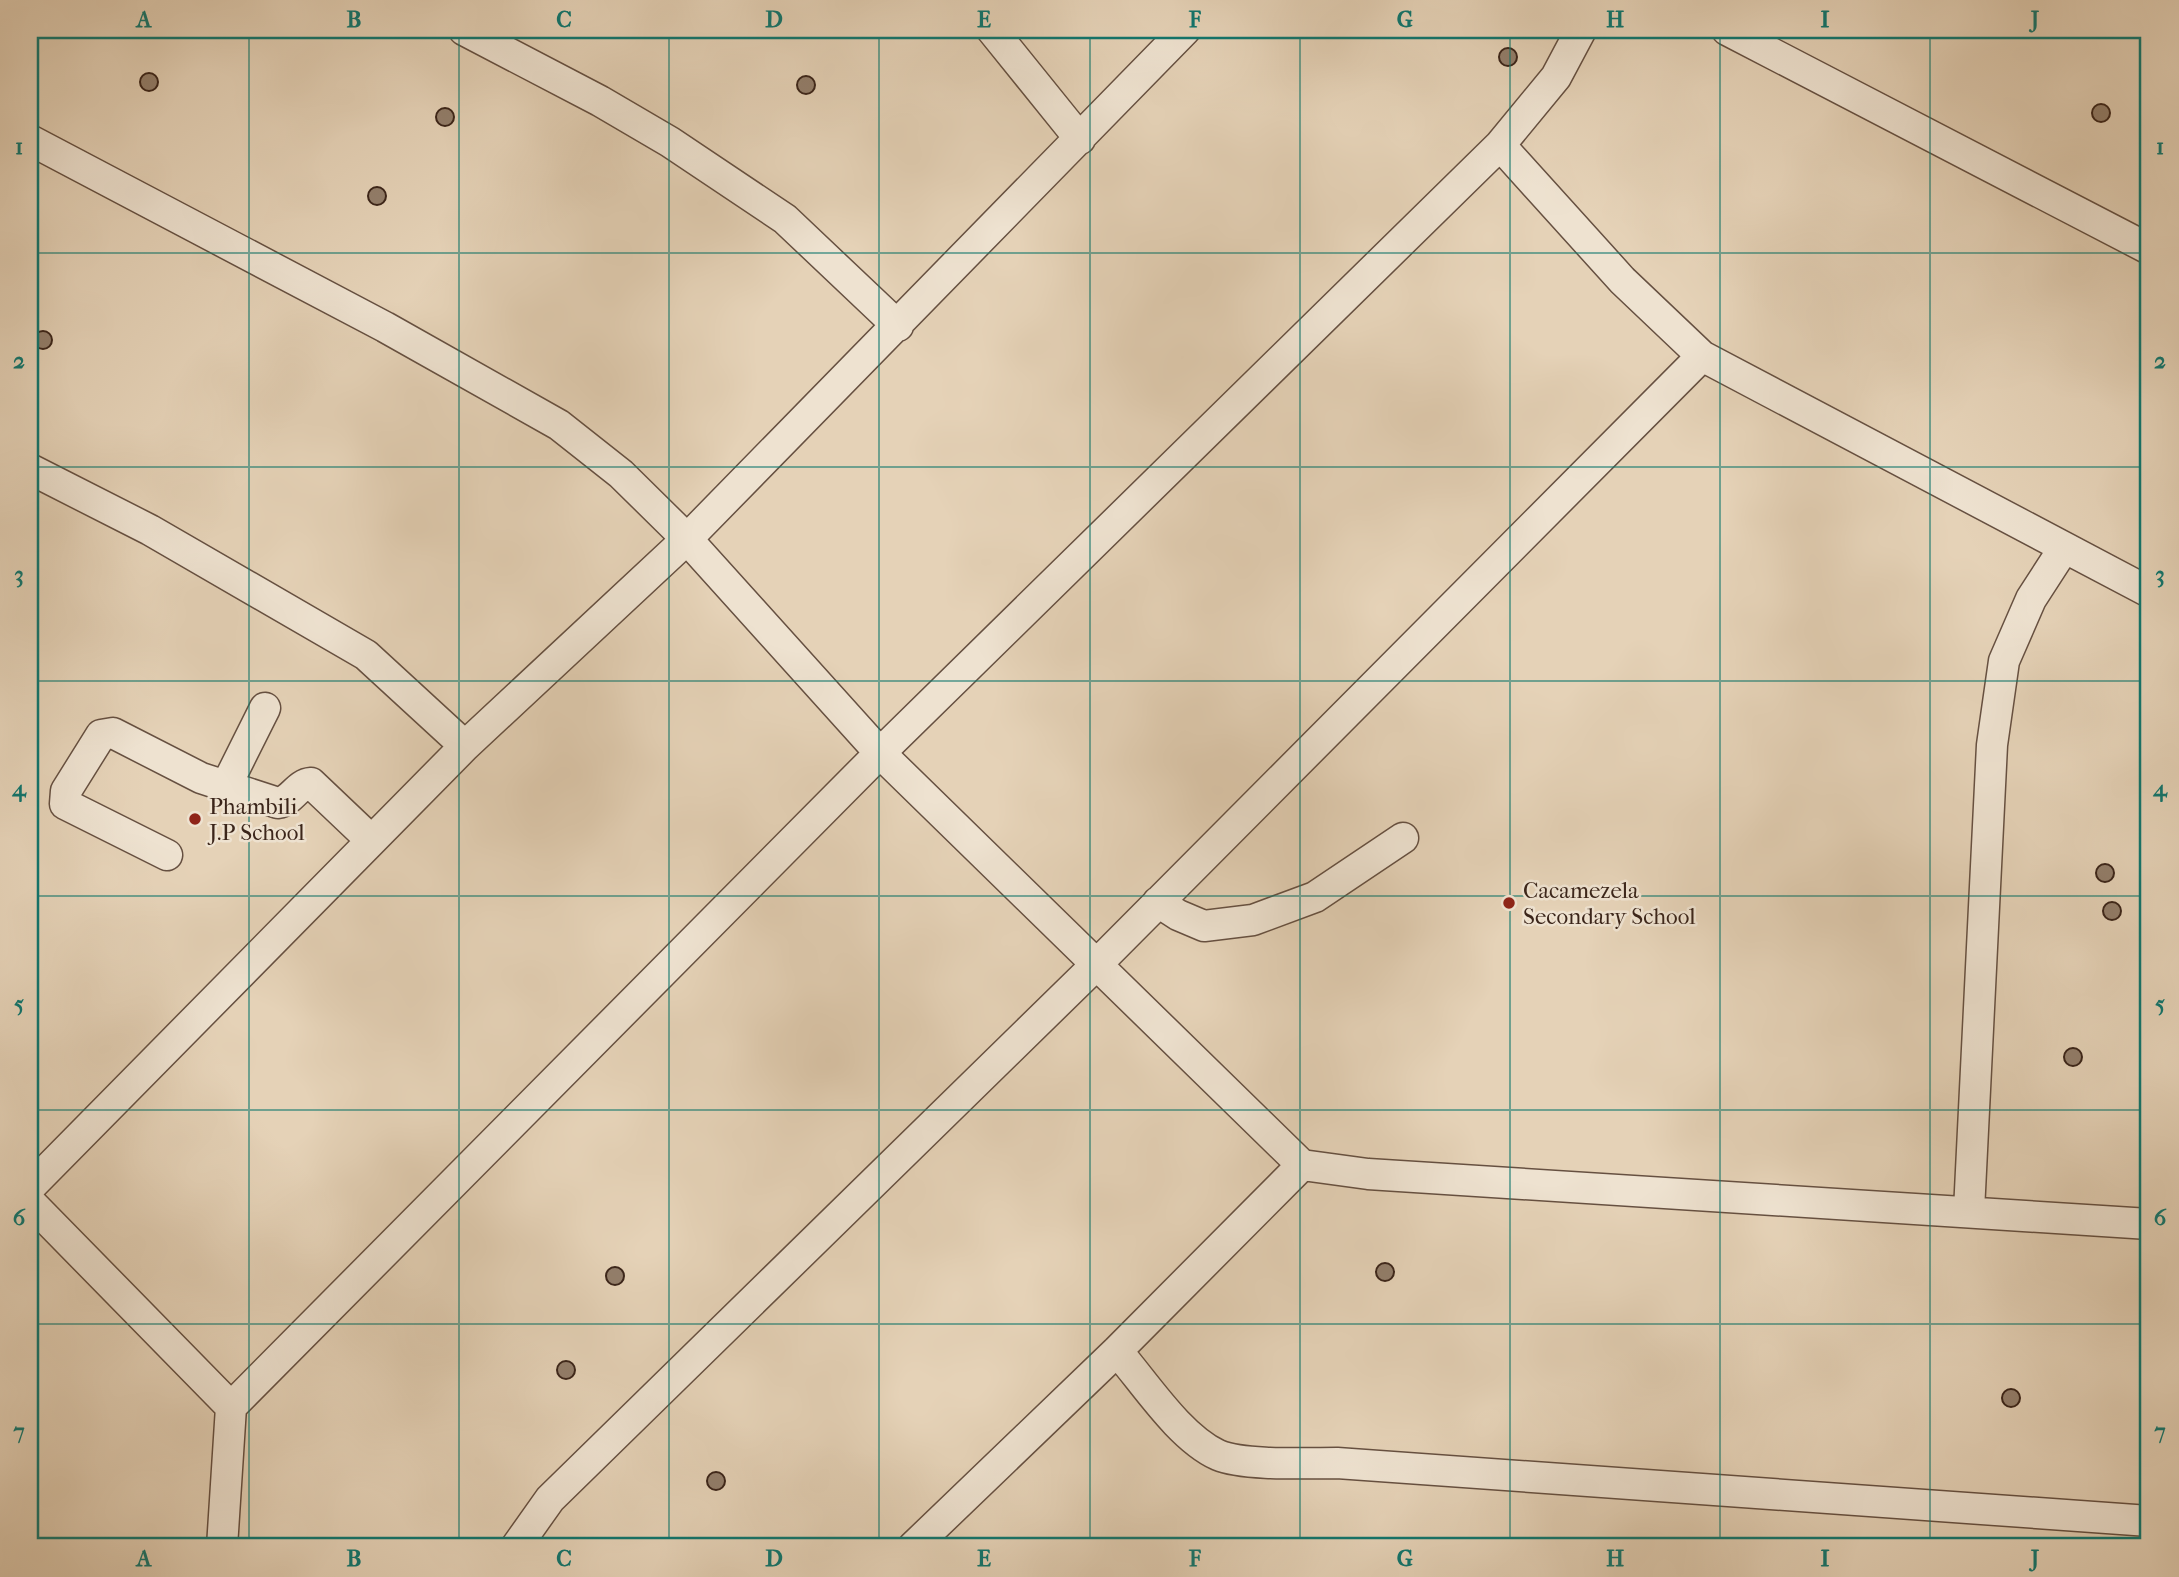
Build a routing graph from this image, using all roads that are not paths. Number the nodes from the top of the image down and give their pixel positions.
1 (464, 30) edge
2 (992, 30) edge
3 (1185, 30) edge
4 (1581, 30) edge
5 (1727, 30) edge
6 (1080, 139) junction
7 (30, 140) edge
8 (1500, 145) junction
9 (2149, 249) edge
10 (898, 326) junction
11 (1702, 356) junction
12 (30, 469) edge
13 (687, 539) junction
14 (2064, 548) junction
15 (2149, 592) edge
16 (265, 708) dead end
17 (465, 746) junction
18 (880, 754) junction
19 (225, 788) junction
20 (1403, 838) dead end
21 (372, 840) junction
22 (167, 855) dead end
23 (1158, 902) junction
24 (1098, 963) junction
25 (1302, 1165) junction
26 (30, 1187) edge
27 (30, 1202) edge
28 (1969, 1211) junction
29 (2149, 1224) edge
30 (1118, 1351) junction
31 (231, 1407) junction
32 (2149, 1521) edge
33 (222, 1547) edge
34 (516, 1547) edge
35 (913, 1547) edge

1 - 10 street
2 - 6 street
3 - 6 street
4 - 8 street
5 - 9 street
6 - 10 street
7 - 13 street
8 - 11 street
8 - 18 street
10 - 13 street
11 - 14 street
11 - 23 street
12 - 17 street
13 - 17 street
13 - 18 street
14 - 15 street
14 - 28 street
16 - 19 street
17 - 21 street
18 - 24 street
18 - 31 street
19 - 21 street
19 - 22 street
20 - 23 street
21 - 26 street
23 - 24 street
24 - 25 street
24 - 34 street
25 - 28 street
25 - 30 street
27 - 31 street
28 - 29 street
30 - 32 street
30 - 35 street
31 - 33 street

